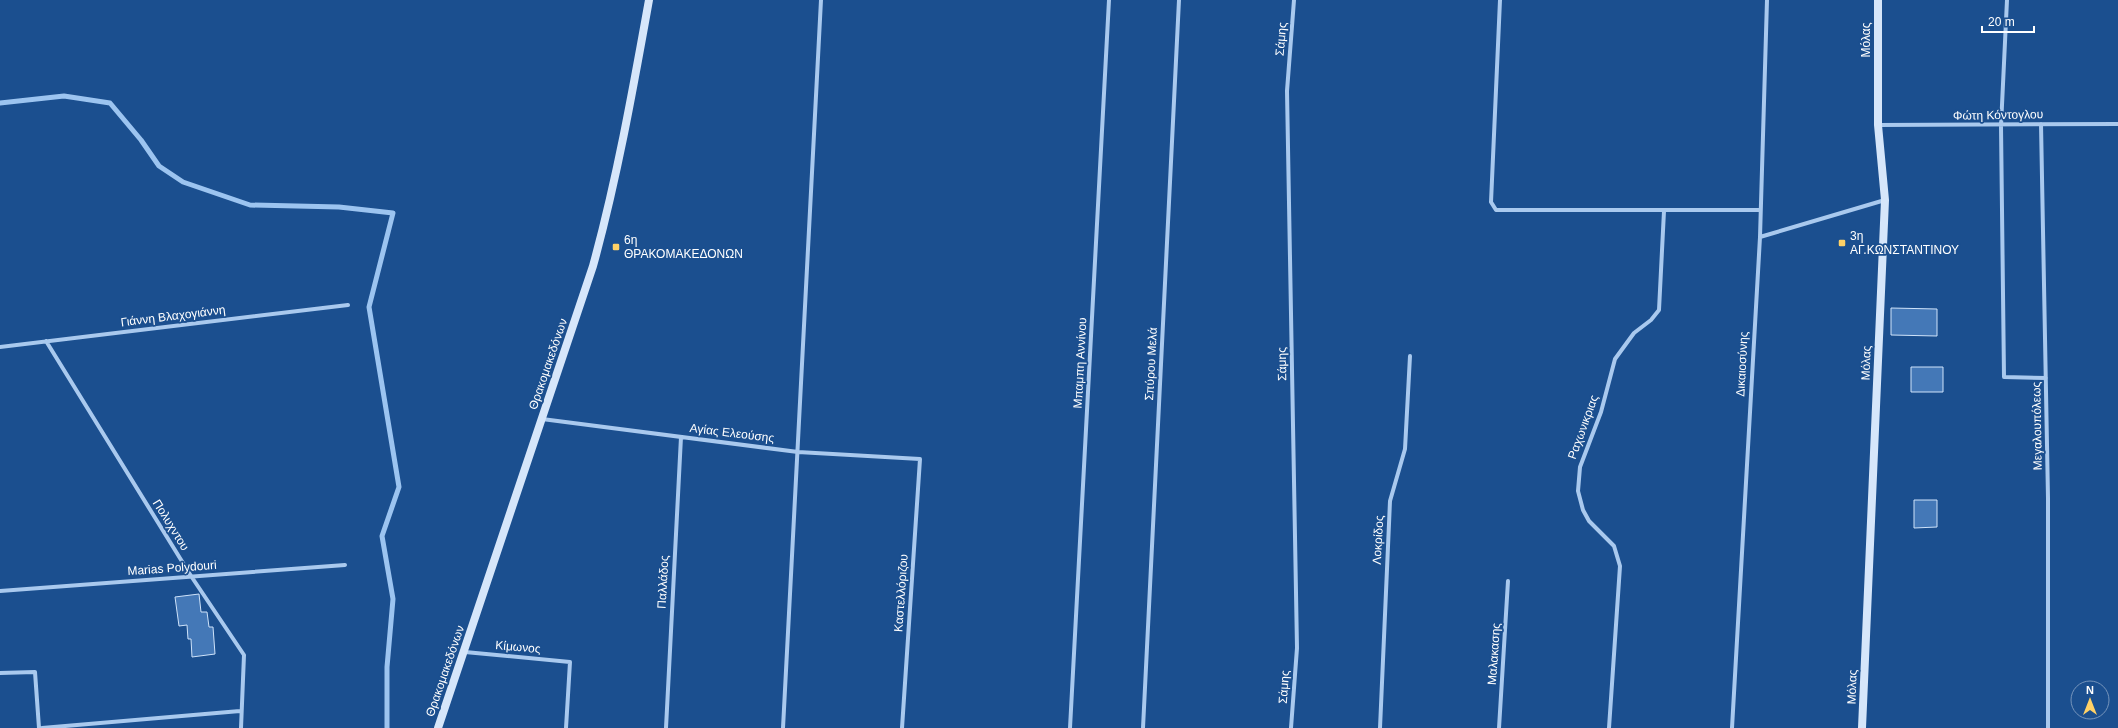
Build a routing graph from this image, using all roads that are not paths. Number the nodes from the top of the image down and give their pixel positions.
1 (649, 0) edge
2 (821, 0) edge
3 (1109, 0) edge
4 (1178, 0) edge
5 (1294, 0) edge
6 (1500, 0) edge
7 (1768, 0) edge
8 (1878, 0) edge
9 (2007, 0) edge
10 (2041, 124) junction
11 (2118, 124) edge
12 (1878, 125) junction
13 (2001, 126) junction
14 (1885, 200) junction
15 (1760, 210) junction
16 (1664, 211) junction
17 (1760, 237) junction
18 (348, 305) dead end
19 (46, 341) junction
20 (0, 346) edge
21 (1410, 356) dead end
22 (2046, 378) junction
23 (542, 419) junction
24 (681, 437) junction
25 (798, 452) junction
26 (920, 459) joint
27 (345, 565) dead end
28 (192, 576) junction
29 (1508, 581) dead end
30 (0, 591) edge
31 (465, 652) junction
32 (0, 673) edge
33 (240, 711) junction
34 (39, 728) edge
35 (42, 728) edge
36 (241, 728) edge
37 (438, 728) edge
38 (566, 728) edge
39 (666, 728) edge
40 (783, 728) edge
41 (902, 728) edge
42 (1070, 728) edge
43 (1143, 728) edge
44 (1292, 728) edge
45 (1380, 728) edge
46 (1499, 728) edge
47 (1609, 728) edge
48 (1732, 728) edge
49 (1862, 728) edge
50 (2048, 728) edge

1 - 23 main road, Θρακομακεδόνων
2 - 25 street
3 - 42 street, Μπαμπη Αννίνου
4 - 43 street, Σπύρου Μελά
5 - 44 street, Σάμης
6 - 16 street
7 - 15 street, Δικαιοσύνης
8 - 12 main road, Μόλας
9 - 13 street
10 - 11 street, Φώτη Κόντογλου
10 - 13 street, Φώτη Κόντογλου
10 - 22 street, Μεγαλουπόλεως
12 - 13 street, Φώτη Κόντογλου
12 - 14 main road, Μόλας
13 - 22 street
14 - 17 street
14 - 49 main road, Μόλας
15 - 16 street
15 - 17 street, Δικαιοσύνης
16 - 47 street, Ραχωνικριας
17 - 48 street, Δικαιοσύνης
18 - 19 street, Γιάννη Βλαχογιάννη
19 - 20 street, Γιάννη Βλαχογιάννη
19 - 28 street, Πολυχντου
21 - 45 street, Λοκρίδος
22 - 50 street, Μεγαλουπόλεως
23 - 24 street, Αγίας Ελεούσης
23 - 31 main road, Θρακομακεδόνων
24 - 25 street, Αγίας Ελεούσης
24 - 39 street, Παλλάδος
25 - 26 street, Αγίας Ελεούσης
25 - 40 street
26 - 41 street, Καστελλόριζου
27 - 28 street, Marias Polydouri
28 - 30 street, Marias Polydouri
28 - 33 street, Πολυχντου
29 - 46 street, Μαλακασης
31 - 37 main road, Θρακομακεδόνων
31 - 38 street, Κίμωνος
32 - 34 street
33 - 35 street
33 - 36 street, Πολυχντου

